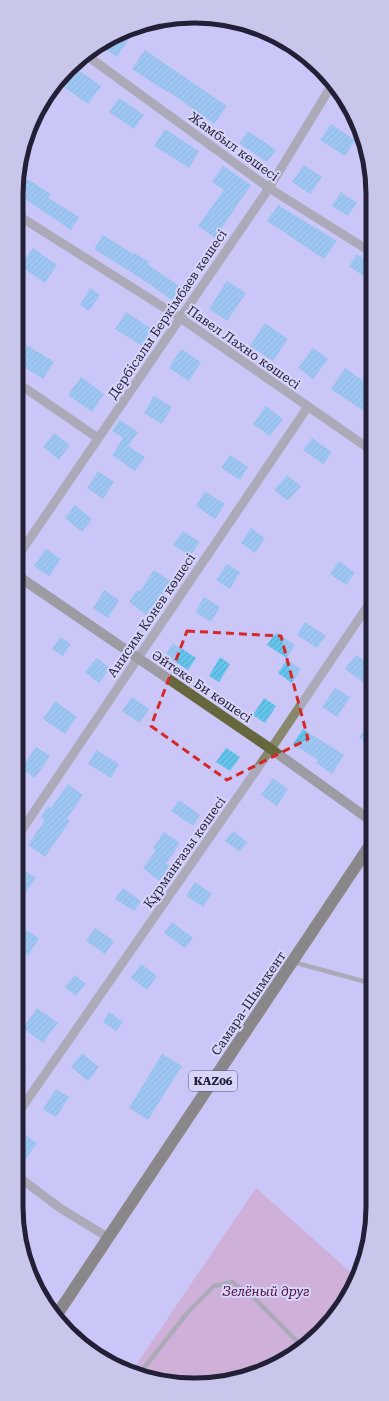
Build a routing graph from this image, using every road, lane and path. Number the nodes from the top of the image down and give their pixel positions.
1 (90, 58) edge
2 (330, 88) edge
3 (269, 188) junction
4 (23, 219) edge
5 (366, 249) edge
6 (179, 317) junction
7 (23, 387) edge
8 (307, 408) junction
9 (98, 438) junction
10 (366, 447) edge
11 (23, 549) edge
12 (23, 579) edge
13 (366, 608) edge
14 (137, 657) junction
15 (271, 749) junction
16 (366, 817) edge
17 (23, 828) edge
18 (366, 851) edge
19 (293, 962) junction
20 (366, 982) edge
21 (23, 1106) edge
22 (23, 1180) edge
23 (109, 1238) junction
24 (59, 1312) edge
25 (299, 1343) edge
26 (142, 1370) edge

1 - 3 street, Жамбыл көшесі
2 - 3 street, Дербісалы Беркімбаев көшесі
3 - 5 street, Жамбыл көшесі
3 - 6 street, Дербісалы Беркімбаев көшесі
4 - 6 street, Павел Лахно көшесі
6 - 8 street, Павел Лахно көшесі
6 - 9 street, Дербісалы Беркімбаев көшесі
7 - 9 street
8 - 10 street, Павел Лахно көшесі
8 - 14 street, Анисим Конев көшесі
9 - 11 street, Дербісалы Беркімбаев көшесі
12 - 14 main road, Әйтеке Би көшесі
13 - 15 street, Құрманғазы көшесі
14 - 15 main road, Әйтеке Би көшесі
14 - 17 street, Анисим Конев көшесі
15 - 16 main road, Әйтеке Би көшесі
15 - 21 street, Құрманғазы көшесі
18 - 19 highway, Самара-Шымкент / KАZ06
19 - 20 lane
19 - 23 highway, Самара-Шымкент / KАZ06
22 - 23 street
23 - 24 highway, Самара-Шымкент / KАZ06
25 - 26 lane

